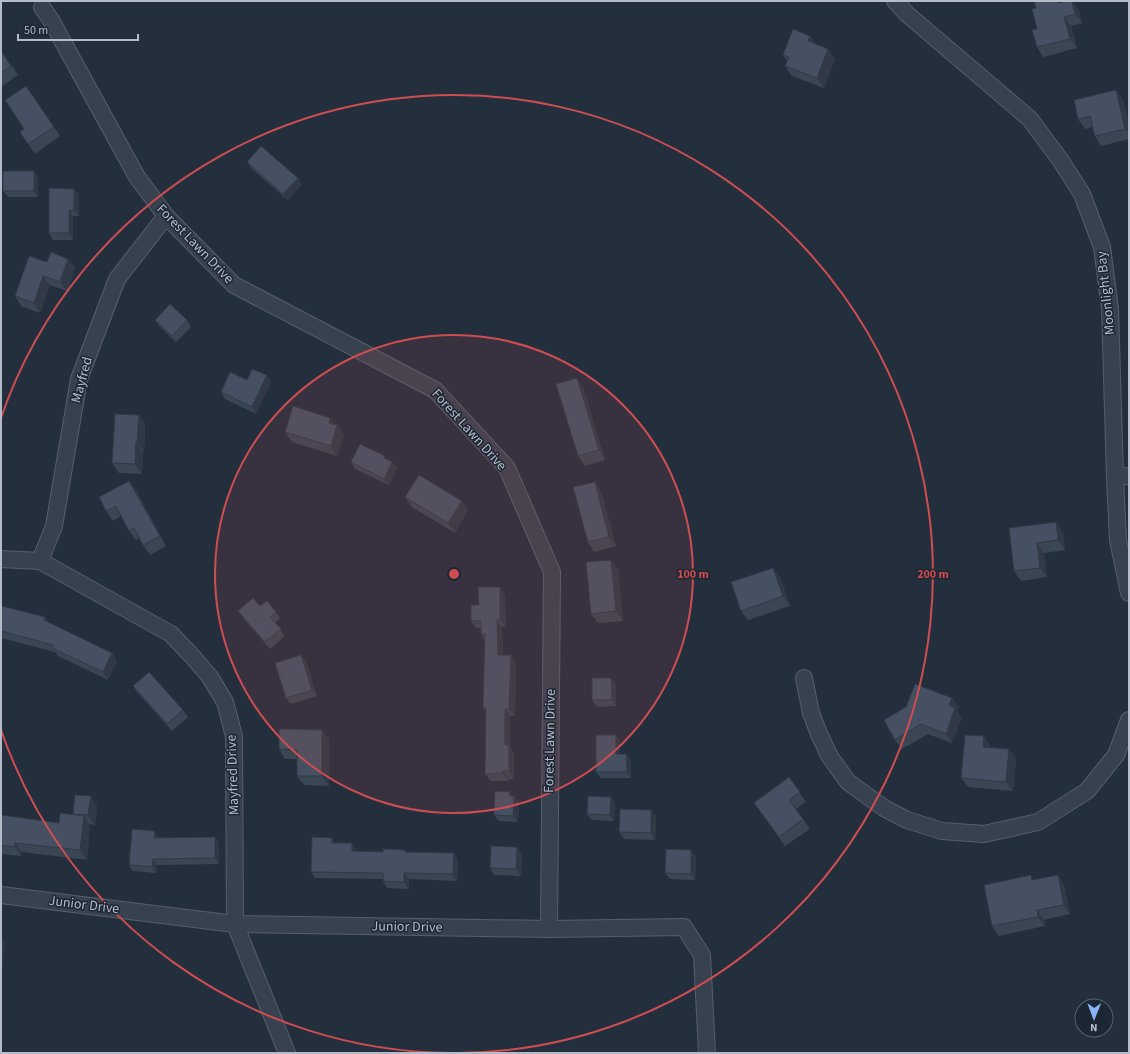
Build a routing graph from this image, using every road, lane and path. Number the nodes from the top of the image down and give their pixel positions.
1 (895, 1) edge
2 (42, 7) dead end
3 (166, 216) junction
4 (1122, 476) edge
5 (1, 559) edge
6 (40, 561) junction
7 (1129, 593) edge
8 (804, 678) dead end
9 (1129, 720) edge
10 (1, 895) edge
11 (235, 924) junction
12 (548, 929) junction
13 (287, 1053) edge
14 (707, 1053) edge

1 - 4 street, Moonlight Bay
2 - 3 street, Forest Lawn Drive
3 - 6 street, Mayfred
3 - 12 street, Forest Lawn Drive
4 - 7 street, Moonlight Bay
5 - 6 street
6 - 11 street, Mayfred Drive
8 - 9 street
10 - 11 street, Junior Drive
11 - 12 street, Junior Drive
11 - 13 street, Mayfred Drive
12 - 14 street, Junior Drive

